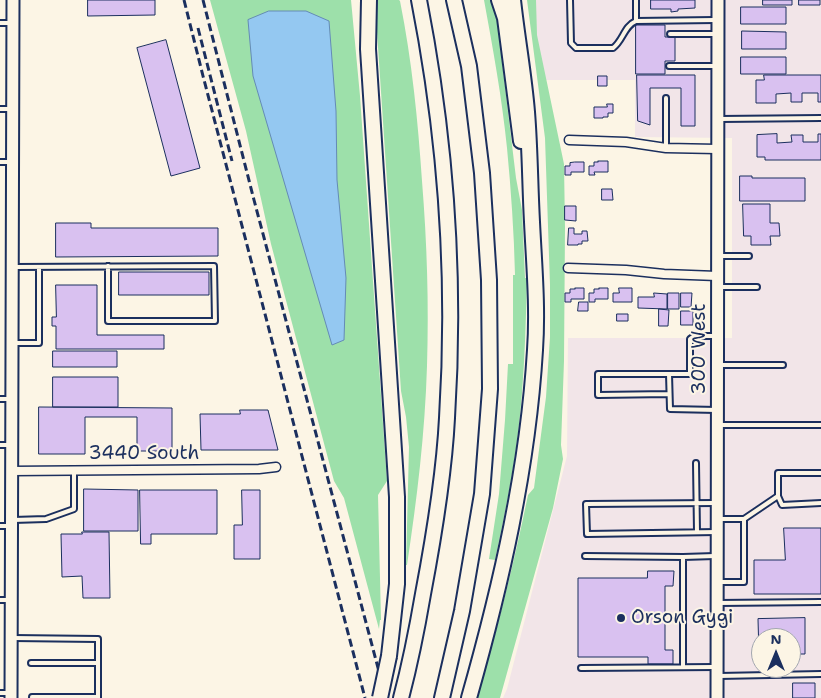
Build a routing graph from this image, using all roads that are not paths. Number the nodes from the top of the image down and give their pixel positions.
1 (12, 0) edge
2 (359, 0) edge
3 (369, 0) edge
4 (419, 0) edge
5 (454, 0) edge
6 (499, 0) edge
7 (513, 0) edge
8 (570, 0) edge
9 (636, 0) edge
10 (718, 0) edge
11 (718, 20) junction
12 (636, 21) junction
13 (0, 23) edge
14 (13, 23) junction
15 (670, 34) dead end
16 (718, 34) junction
17 (368, 49) junction
18 (669, 66) dead end
19 (718, 66) junction
20 (666, 98) dead end
21 (0, 109) edge
22 (12, 109) junction
23 (717, 118) junction
24 (821, 118) edge
25 (569, 140) dead end
26 (666, 148) junction
27 (717, 149) junction
28 (6, 162) edge
29 (530, 196) junction
30 (717, 256) junction
31 (749, 256) dead end
32 (108, 266) junction
33 (12, 267) junction
34 (39, 267) junction
35 (568, 268) dead end
36 (717, 282) junction
37 (757, 287) dead end
38 (717, 336) junction
39 (12, 343) junction
40 (717, 365) junction
41 (783, 365) dead end
42 (669, 374) junction
43 (669, 394) junction
44 (6, 400) edge
45 (717, 410) junction
46 (821, 424) edge
47 (717, 425) junction
48 (6, 445) edge
49 (696, 463) dead end
50 (276, 467) dead end
51 (74, 470) junction
52 (11, 471) junction
53 (821, 473) edge
54 (778, 496) junction
55 (697, 503) junction
56 (717, 503) junction
57 (821, 503) edge
58 (717, 519) junction
59 (744, 519) junction
60 (7, 524) edge
61 (697, 532) junction
62 (717, 532) junction
63 (585, 556) dead end
64 (717, 556) junction
65 (683, 557) junction
66 (717, 582) junction
67 (6, 600) edge
68 (821, 602) edge
69 (717, 603) junction
70 (11, 638) junction
71 (31, 663) dead end
72 (98, 663) junction
73 (683, 667) junction
74 (581, 668) dead end
75 (717, 671) junction
76 (821, 674) edge
77 (7, 695) edge
78 (32, 697) edge
79 (98, 697) edge
80 (380, 698) edge
81 (401, 698) edge
82 (442, 698) edge
83 (469, 698) edge
84 (717, 698) edge

1 - 14 street
2 - 17 highway
3 - 17 highway
4 - 81 highway
5 - 82 highway
6 - 29 highway
7 - 29 highway
8 - 12 lane
9 - 12 lane
10 - 11 street, 300 West
11 - 12 lane
11 - 16 street, 300 West
13 - 14 lane
14 - 22 street
15 - 16 lane
16 - 19 street, 300 West
17 - 80 highway, bridge
18 - 19 lane
19 - 23 street, 300 West
20 - 26 lane
21 - 22 lane
22 - 28 street
23 - 24 lane
23 - 27 street, 300 West
25 - 26 street
26 - 27 street
27 - 30 street, 300 West
28 - 33 street
29 - 83 highway
30 - 31 lane
30 - 36 street, 300 West
32 - 32 lane
32 - 34 lane
33 - 34 lane
33 - 39 street
34 - 39 lane
35 - 36 street
36 - 37 lane
36 - 38 street, 300 West
38 - 40 street, 300 West
38 - 42 lane
39 - 44 street
40 - 41 lane
40 - 45 street, 300 West
42 - 43 lane
42 - 43 lane
43 - 45 lane
44 - 48 street
45 - 47 street, 300 West
46 - 47 lane
47 - 56 street, 300 West
48 - 52 street
49 - 55 lane
50 - 51 street, 3440 South
51 - 52 street, 3440 South
51 - 60 lane
52 - 60 street
53 - 54 lane
54 - 57 lane
54 - 59 lane
55 - 56 lane
55 - 61 lane
55 - 61 lane
56 - 58 street, 300 West
58 - 59 lane
58 - 62 street, 300 West
59 - 66 lane
60 - 67 street
61 - 62 lane
62 - 64 street, 300 West
63 - 65 lane
64 - 65 lane
64 - 66 street, 300 West
65 - 73 lane
66 - 69 street, 300 West
67 - 70 street
68 - 69 lane
69 - 75 street, 300 West
70 - 72 lane
70 - 77 street
71 - 72 lane
72 - 79 lane
73 - 74 lane
73 - 75 lane
75 - 76 lane
75 - 84 street, 300 West
78 - 79 lane

